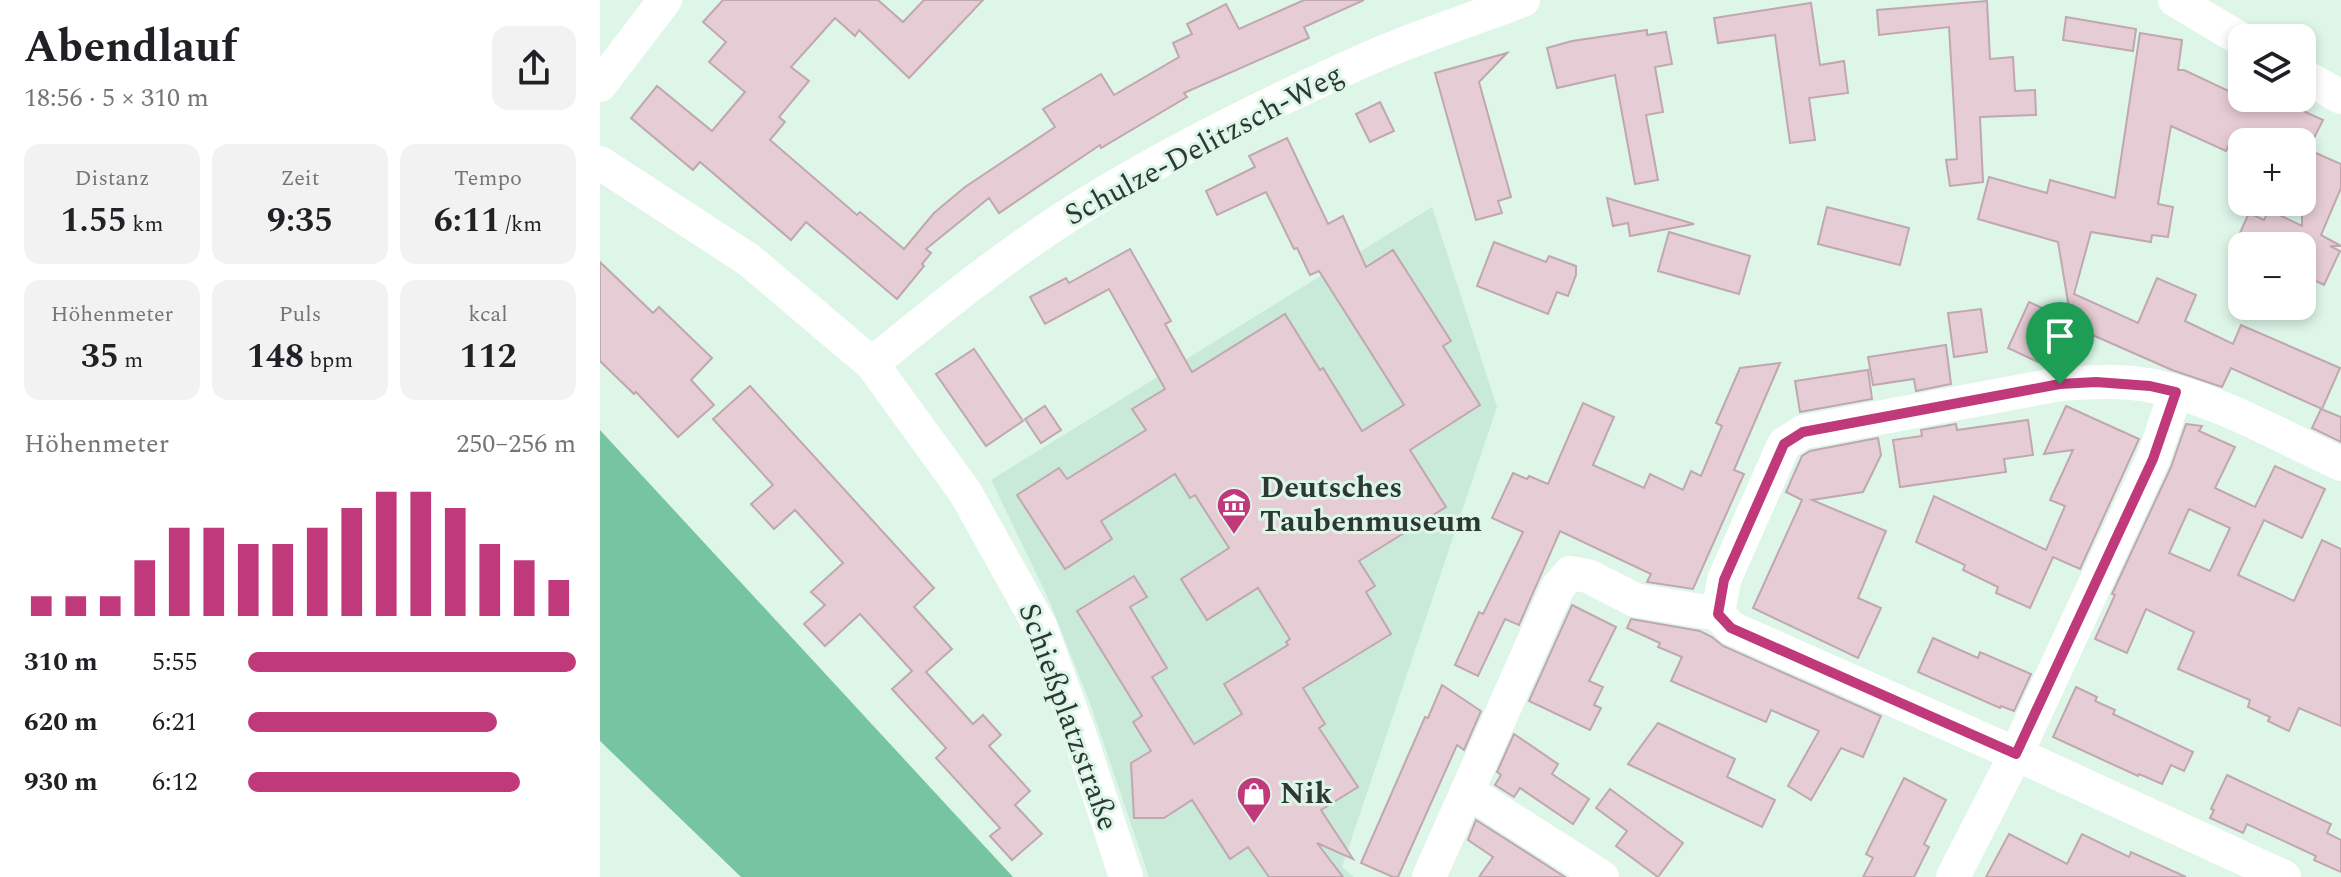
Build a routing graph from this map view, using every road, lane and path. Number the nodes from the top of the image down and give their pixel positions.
1 (665, 0) edge
2 (1523, 0) edge
3 (2175, 0) edge
4 (2228, 32) edge
5 (2316, 83) edge
6 (600, 85) edge
7 (2341, 97) edge
8 (600, 163) edge
9 (872, 364) junction
10 (2176, 392) junction
11 (2341, 464) edge
12 (1718, 614) junction
13 (2016, 754) junction
14 (1467, 791) junction
15 (1126, 877) edge
16 (1429, 877) edge
17 (1602, 877) edge
18 (1953, 877) edge
19 (2284, 877) edge

1 - 6 street
2 - 9 street, Schulze-Delitzsch-Weg
3 - 4 street
5 - 7 street
8 - 9 street, Schießplatzstraße
9 - 15 street, Schießplatzstraße
10 - 11 street
10 - 12 street
10 - 13 street
12 - 13 street
12 - 14 street
13 - 18 street
13 - 19 street
14 - 16 street
14 - 17 street

